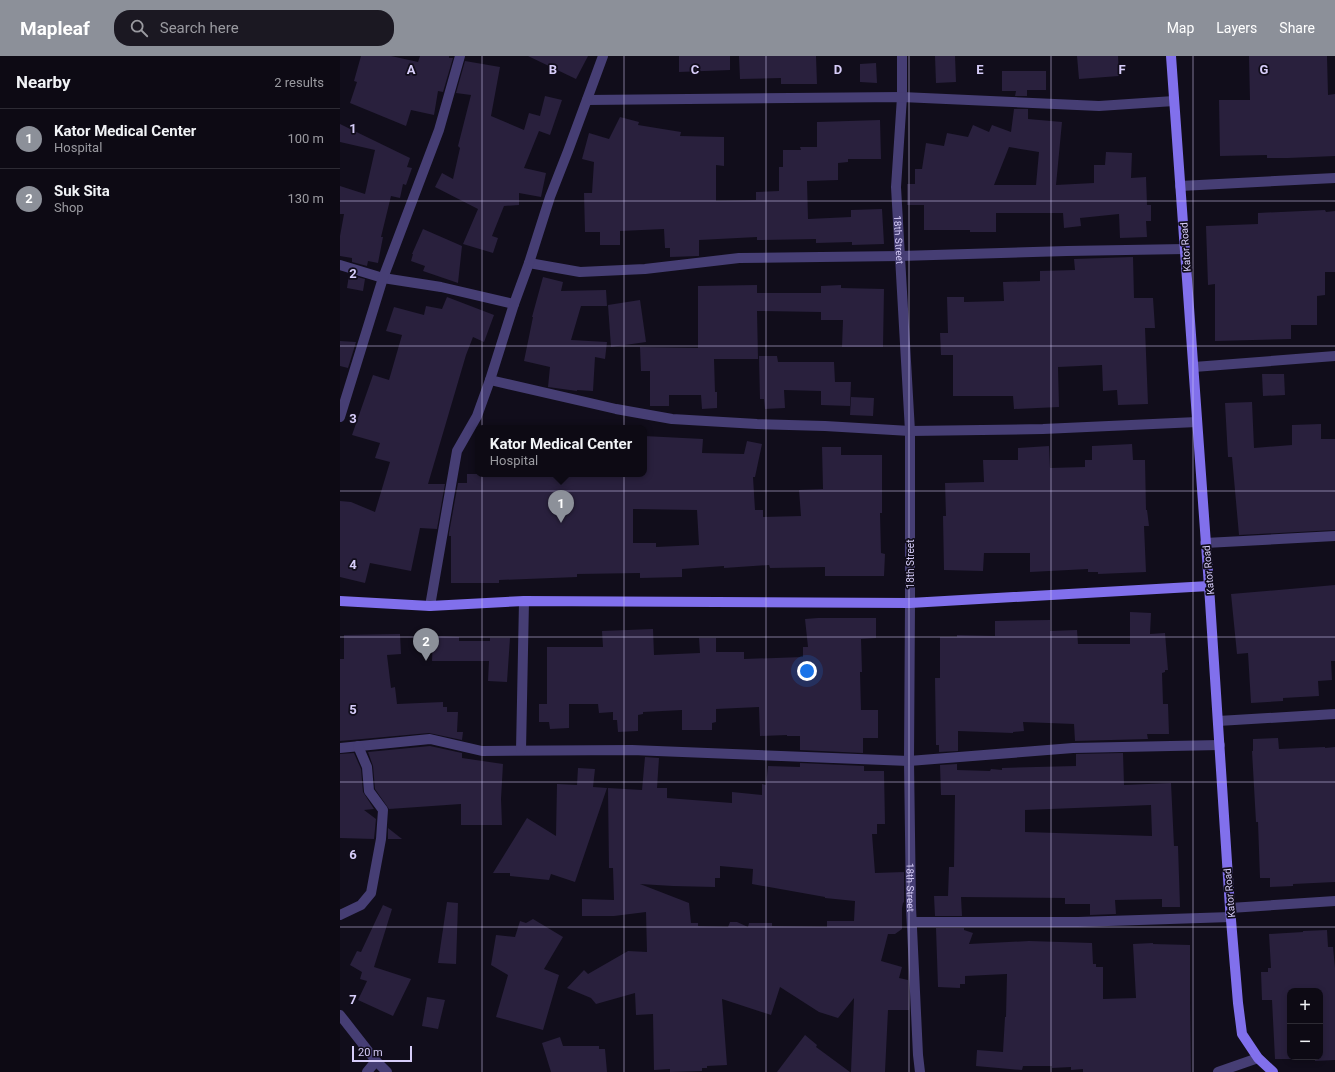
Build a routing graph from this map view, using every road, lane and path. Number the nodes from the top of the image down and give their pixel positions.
1 (460, 56) edge
2 (604, 56) edge
3 (902, 56) edge
4 (1171, 56) edge
5 (902, 97) junction
6 (587, 100) junction
7 (1174, 101) junction
8 (1335, 178) edge
9 (1180, 186) junction
10 (1185, 249) junction
11 (900, 256) junction
12 (529, 263) junction
13 (340, 265) edge
14 (384, 278) junction
15 (514, 304) junction
16 (1335, 356) edge
17 (1194, 367) junction
18 (490, 380) junction
19 (340, 417) edge
20 (1197, 422) junction
21 (910, 431) junction
22 (1335, 536) edge
23 (1205, 543) junction
24 (1209, 586) junction
25 (340, 601) edge
26 (524, 601) junction
27 (910, 603) junction
28 (430, 606) junction
29 (1335, 714) edge
30 (1218, 721) junction
31 (1220, 745) junction
32 (358, 746) junction
33 (340, 748) edge
34 (521, 750) junction
35 (909, 761) junction
36 (1335, 901) edge
37 (1230, 913) junction
38 (340, 915) edge
39 (912, 922) junction
40 (340, 1015) edge
41 (1258, 1058) junction
42 (376, 1061) junction
43 (367, 1072) edge
44 (387, 1072) edge
45 (920, 1072) edge
46 (1218, 1072) edge
47 (1273, 1072) edge

1 - 14 street
2 - 6 street
3 - 5 street, 18th Street
4 - 7 main road, Kator Road
5 - 6 street
5 - 7 street
5 - 11 street, 18th Street
6 - 12 street
7 - 9 main road, Kator Road
8 - 9 street
9 - 10 main road, Kator Road
10 - 11 street
10 - 17 main road, Kator Road
11 - 12 street
11 - 21 street, 18th Street
12 - 15 street
13 - 14 street
14 - 15 street
14 - 19 street
15 - 18 street
16 - 17 street
17 - 20 main road, Kator Road
18 - 21 street
18 - 28 street
20 - 21 street
20 - 23 main road, Kator Road
21 - 27 street, 18th Street
22 - 23 street
23 - 24 main road, Kator Road
24 - 27 main road
24 - 30 main road, Kator Road
25 - 28 main road
26 - 27 main road
26 - 28 main road
26 - 34 street
27 - 35 street, 18th Street
29 - 30 street
30 - 31 main road, Kator Road
31 - 35 street
31 - 37 main road, Kator Road
32 - 33 street
32 - 34 street
32 - 38 street
34 - 35 street
35 - 39 street, 18th Street
36 - 37 street
37 - 39 street
37 - 41 main road, Kator Road
39 - 45 street, 18th Street
40 - 42 street
41 - 46 street
41 - 47 main road, Kator Road
42 - 43 street
42 - 44 street

